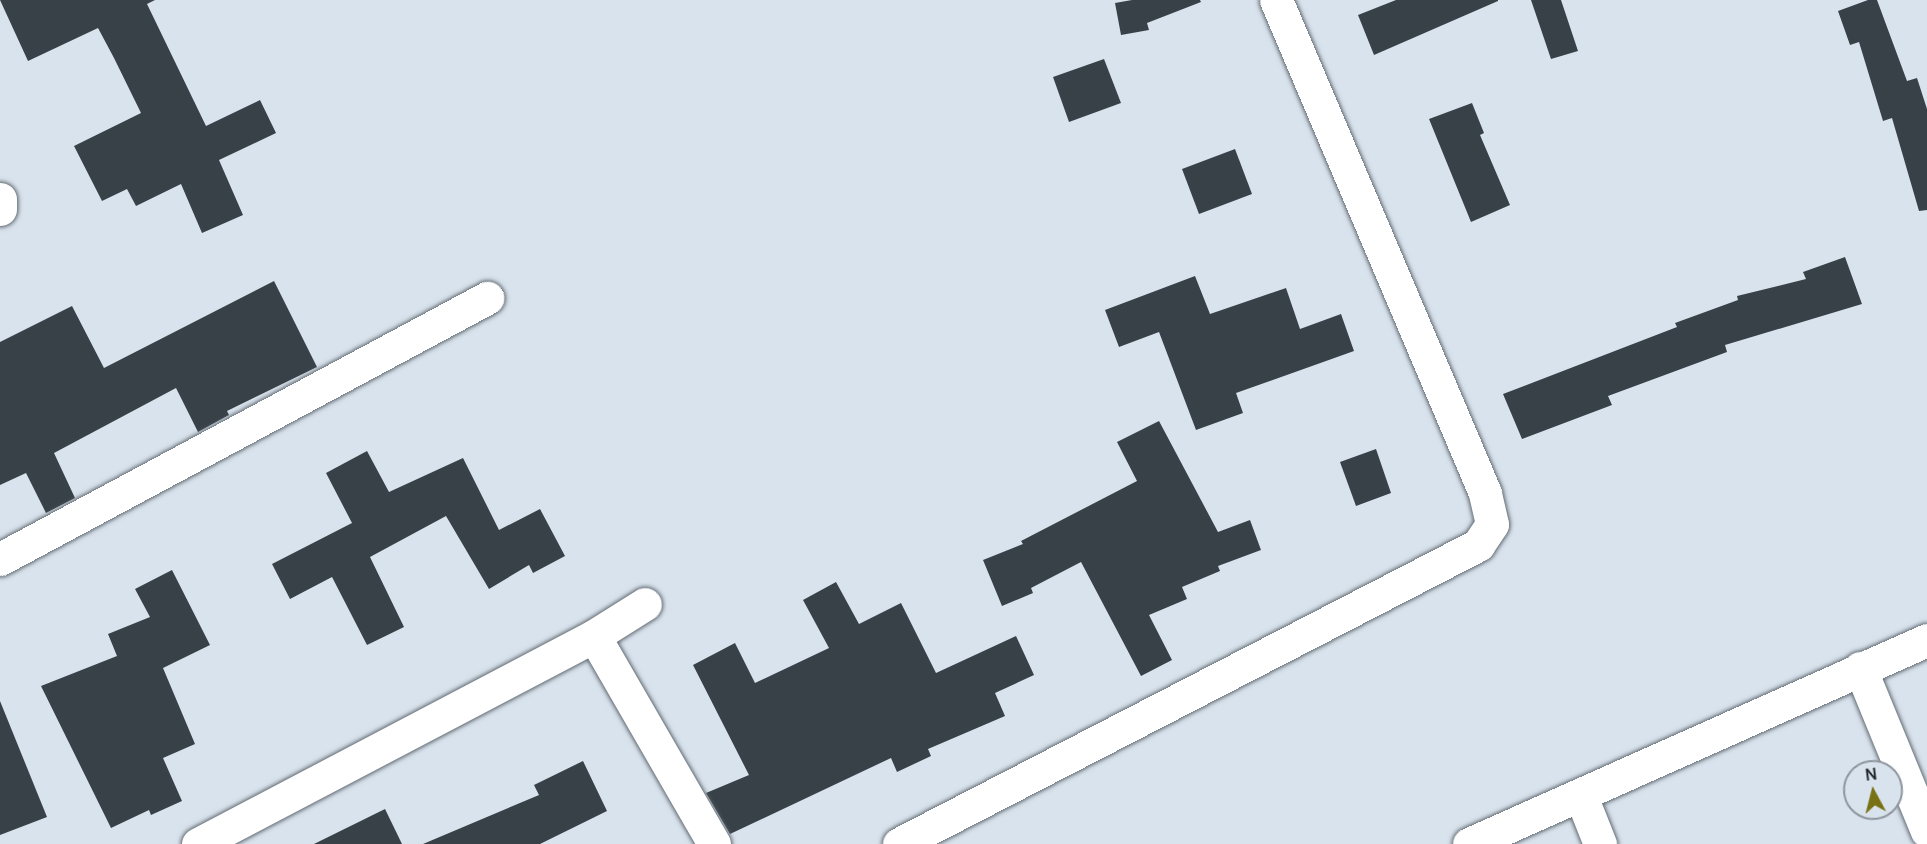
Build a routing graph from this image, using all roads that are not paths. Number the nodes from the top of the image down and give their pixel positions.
1 (1276, 0) edge
2 (0, 199) edge
3 (0, 209) edge
4 (487, 298) dead end
5 (0, 559) edge
6 (645, 604) dead end
7 (594, 636) junction
8 (1927, 640) edge
9 (1860, 668) junction
10 (1581, 796) junction
11 (1927, 831) edge
12 (198, 844) edge
13 (714, 844) edge
14 (899, 844) edge
15 (1469, 844) edge
16 (1600, 844) edge

1 - 14 street
2 - 3 street
4 - 5 street
6 - 7 street
7 - 12 street
7 - 13 street
8 - 9 street
9 - 10 street
9 - 11 street
10 - 15 street
10 - 16 street

